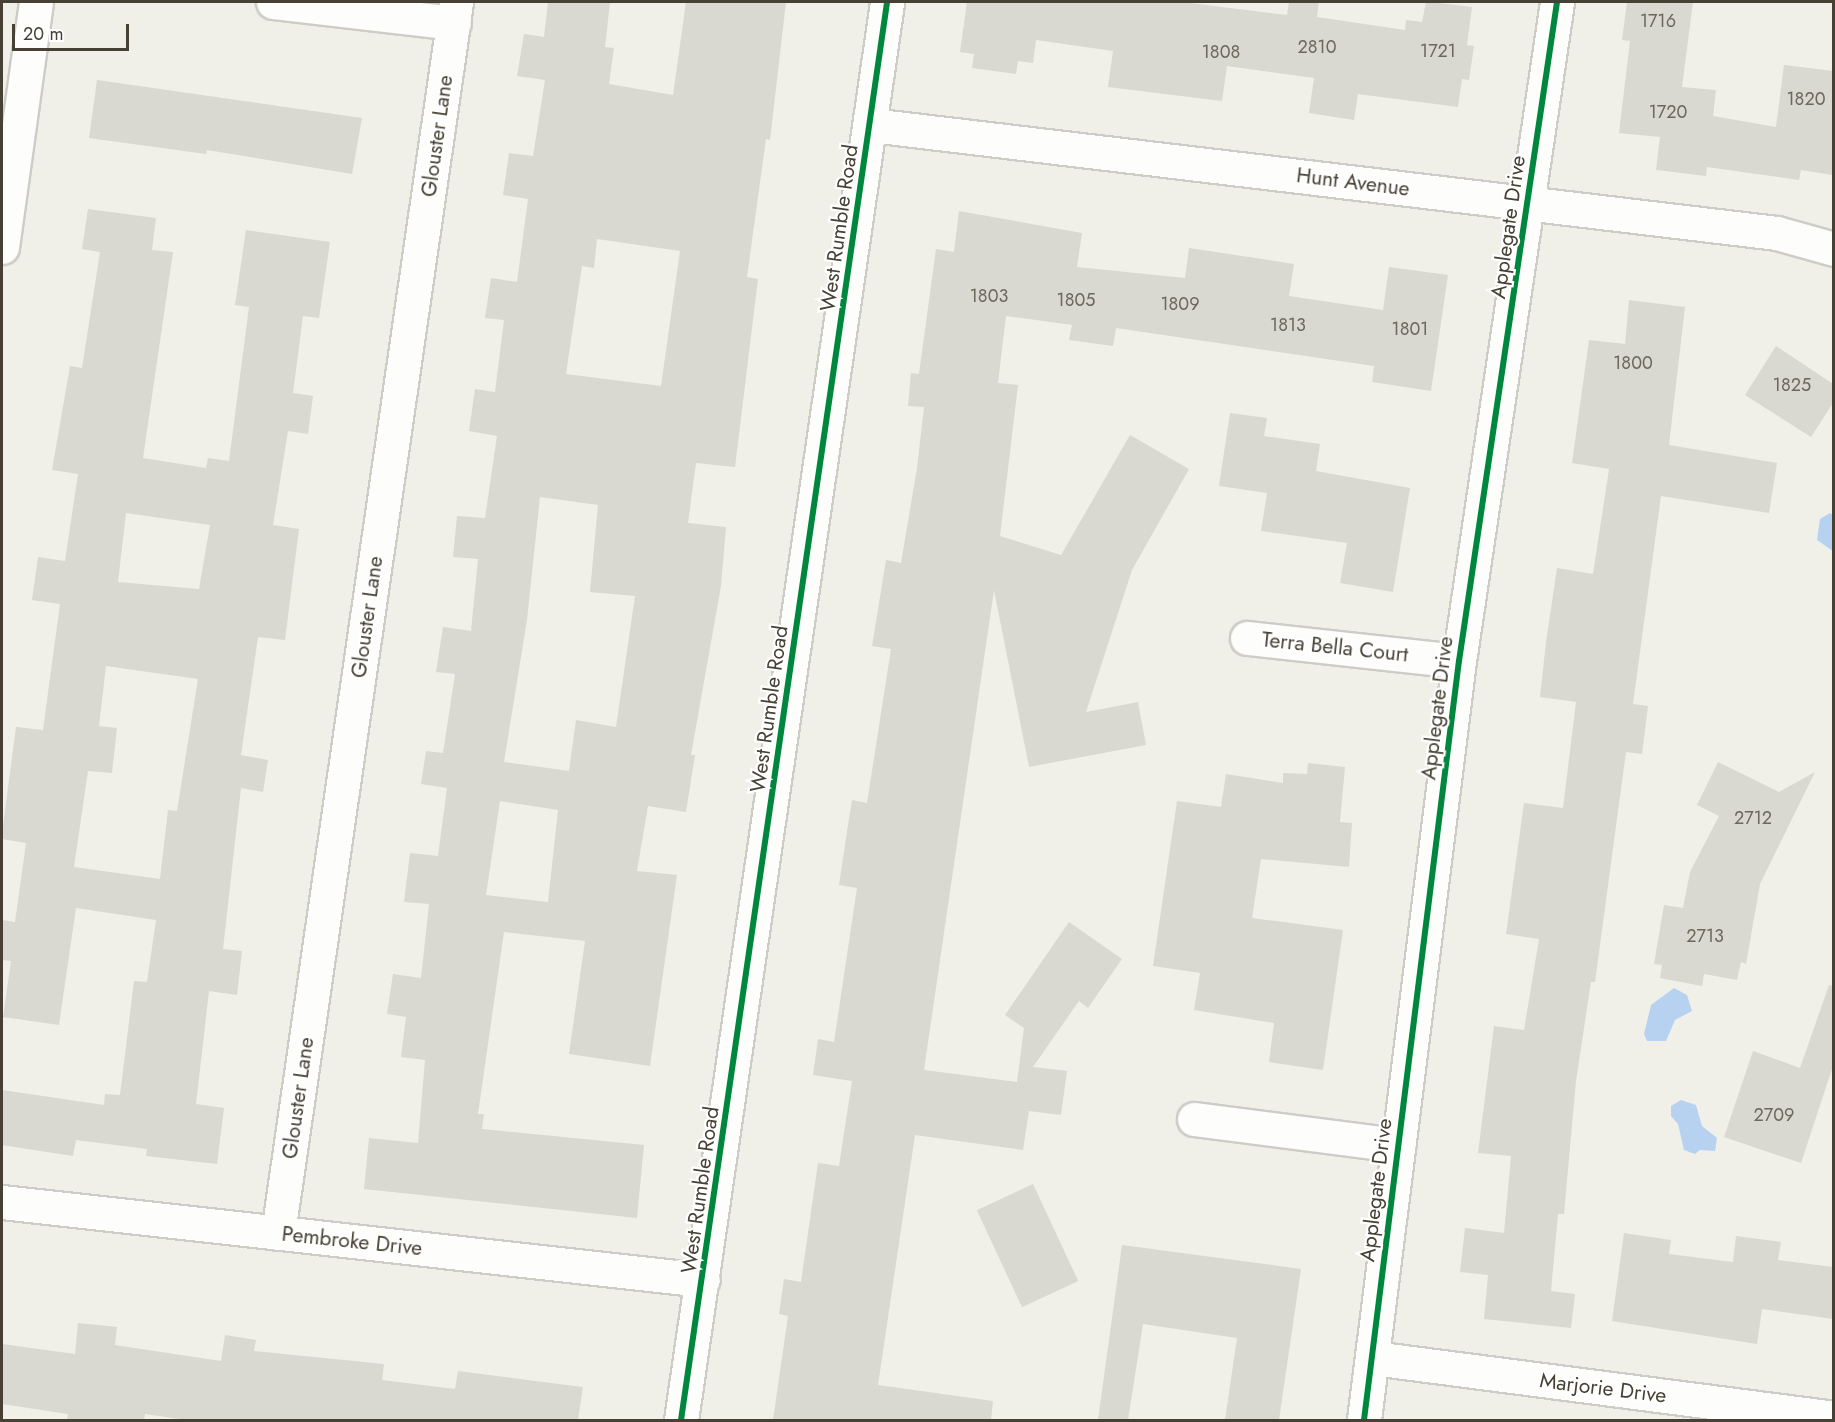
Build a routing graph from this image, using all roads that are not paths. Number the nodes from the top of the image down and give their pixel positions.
1 (36, 2) edge
2 (273, 2) edge
3 (887, 2) edge
4 (1557, 2) edge
5 (455, 12) edge
6 (871, 125) junction
7 (1529, 202) junction
8 (2, 247) edge
9 (1833, 249) edge
10 (1247, 638) dead end
11 (1459, 661) junction
12 (1194, 1119) dead end
13 (1398, 1145) junction
14 (2, 1202) edge
15 (278, 1233) junction
16 (704, 1280) junction
17 (1372, 1358) junction
18 (1833, 1418) edge
19 (681, 1420) edge
20 (1364, 1420) edge

1 - 8 street
2 - 5 street
3 - 6 street, West Rumble Road
4 - 7 street, Applegate Drive
5 - 15 street, Glouster Lane
6 - 7 street, Hunt Avenue
6 - 16 street, West Rumble Road
7 - 9 street, Hunt Avenue
7 - 11 street, Applegate Drive
10 - 11 street, Terra Bella Court
11 - 13 street, Applegate Drive
12 - 13 street
13 - 17 street, Applegate Drive
14 - 15 street, Pembroke Drive
15 - 16 street, Pembroke Drive
16 - 19 street, West Rumble Road
17 - 18 street, Marjorie Drive
17 - 20 street, Applegate Drive

